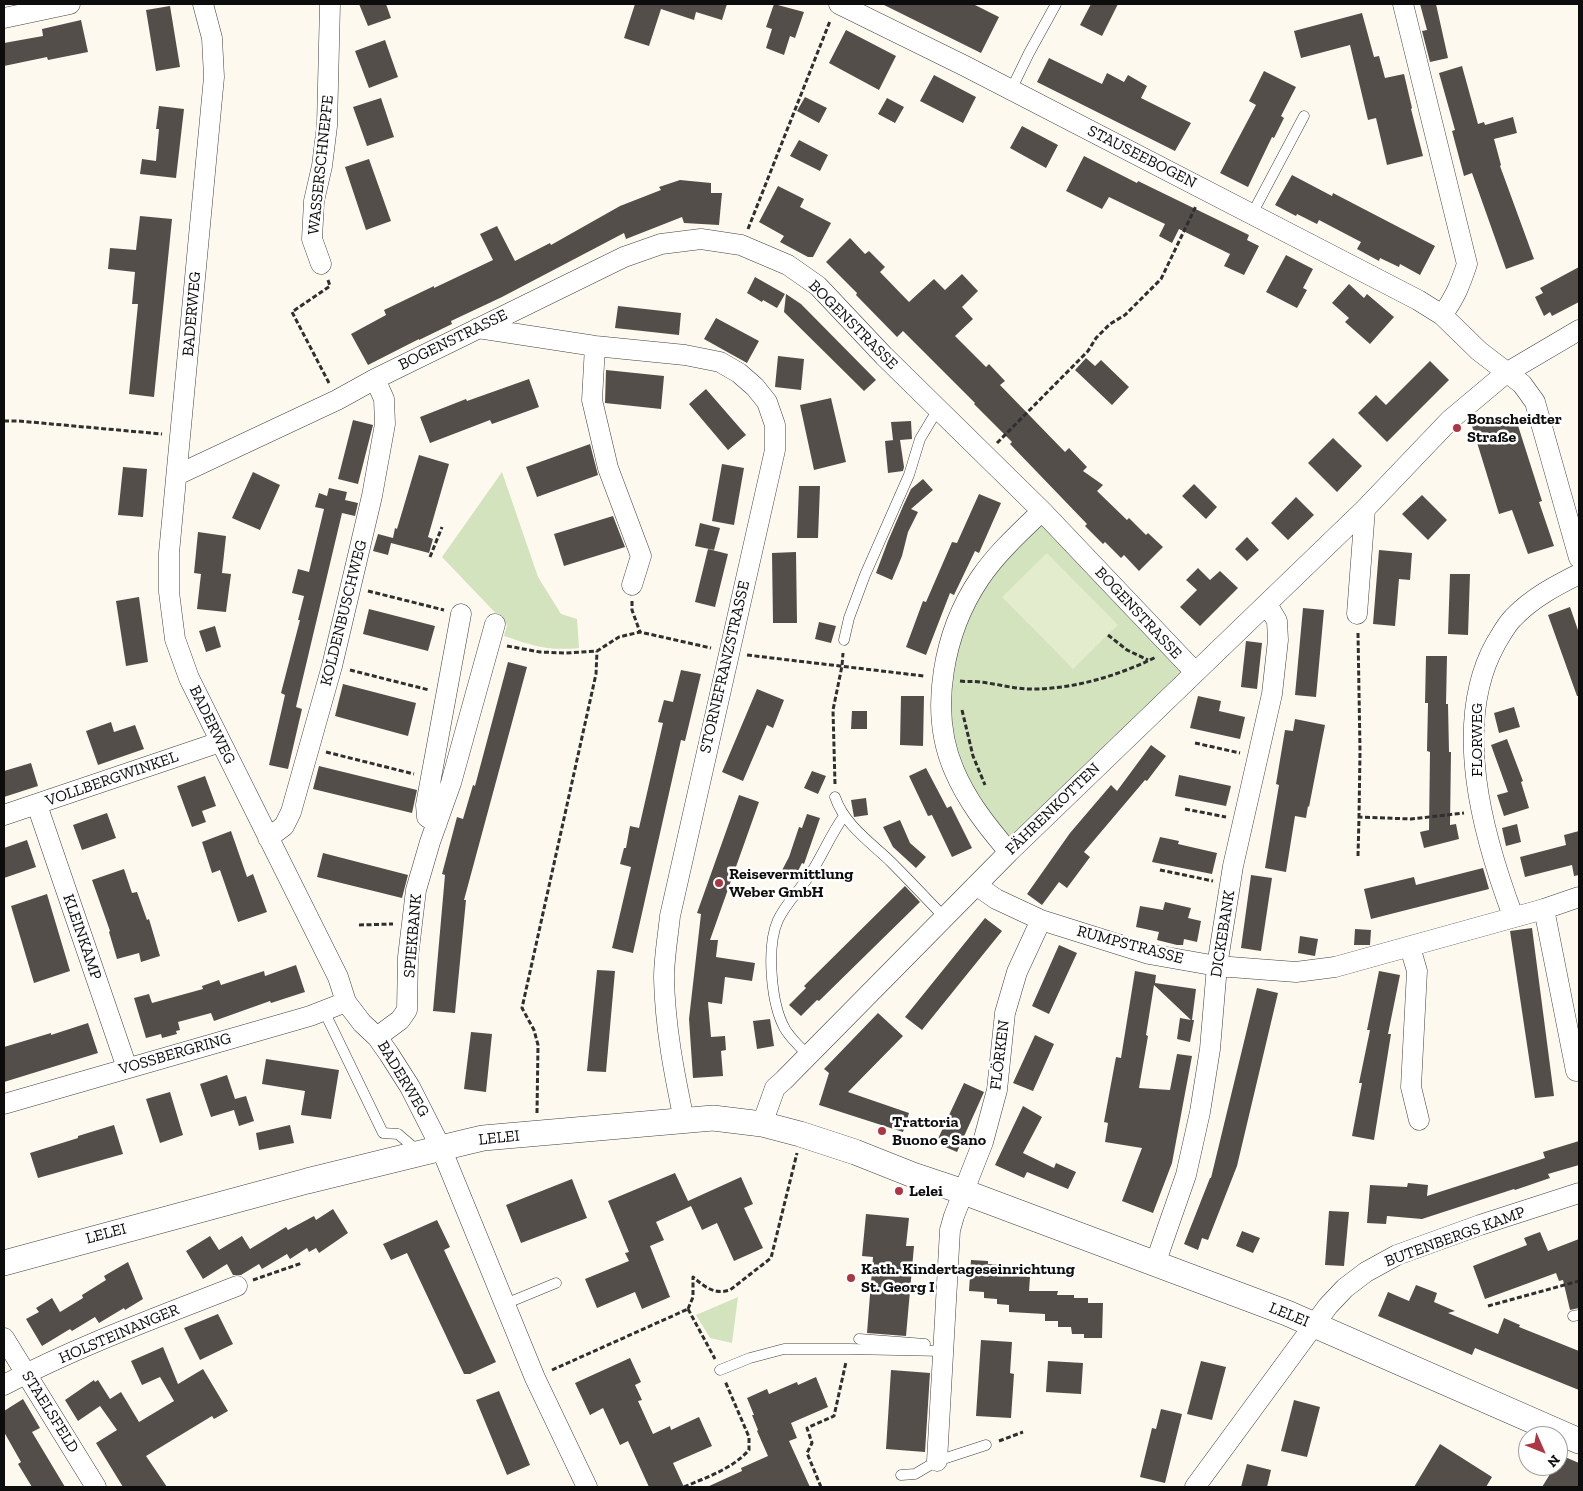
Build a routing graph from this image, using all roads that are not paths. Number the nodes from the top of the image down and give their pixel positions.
1 (70, 4) edge
2 (203, 4) edge
3 (330, 4) edge
4 (1056, 4) edge
5 (1403, 4) edge
6 (836, 8) edge
7 (4, 18) edge
8 (1012, 90) junction
9 (1304, 116) dead end
10 (1252, 214) junction
11 (321, 264) road end
12 (1442, 315) junction
13 (478, 328) junction
14 (1579, 330) edge
15 (595, 346) junction
16 (1506, 373) junction
17 (375, 379) junction
18 (938, 409) junction
19 (177, 474) junction
20 (1364, 509) junction
21 (1042, 511) junction
22 (1579, 558) edge
23 (1579, 574) edge
24 (632, 586) road end
25 (1267, 604) junction
26 (452, 612) road end
27 (1357, 614) road end
28 (495, 624) road end
29 (844, 640) road end
30 (1195, 672) junction
31 (220, 742) junction
32 (834, 797) road end
33 (37, 805) junction
34 (4, 815) edge
35 (844, 816) junction
36 (437, 824) junction
37 (268, 838) junction
38 (1009, 852) junction
39 (976, 885) junction
40 (1579, 897) edge
41 (1544, 909) junction
42 (1513, 916) junction
43 (944, 917) junction
44 (1041, 920) junction
45 (1410, 947) junction
46 (1217, 966) junction
47 (346, 1002) junction
48 (324, 1011) junction
49 (377, 1036) junction
50 (808, 1055) junction
51 (127, 1068) junction
52 (1576, 1071) dead end
53 (4, 1104) edge
54 (684, 1120) junction
55 (1419, 1120) dead end
56 (762, 1124) junction
57 (431, 1151) junction
58 (964, 1192) junction
59 (1579, 1194) edge
60 (4, 1263) edge
61 (1155, 1264) junction
62 (556, 1283) dead end
63 (236, 1286) road end
64 (505, 1304) junction
65 (1315, 1325) junction
66 (4, 1338) edge
67 (859, 1339) dead end
68 (943, 1348) junction
69 (720, 1370) road end
70 (26, 1373) junction
71 (4, 1385) edge
72 (1579, 1441) edge
73 (986, 1445) road end
74 (937, 1461) junction
75 (901, 1474) dead end
76 (96, 1487) edge
77 (586, 1487) edge
78 (1195, 1487) edge

1 - 7 street
2 - 19 street, BADERWEG
3 - 11 street, WASSERSCHNEPFE
4 - 8 lane
5 - 12 street
6 - 8 street, STAUSEEBOGEN
8 - 10 street, STAUSEEBOGEN
9 - 10 lane
10 - 12 street, STAUSEEBOGEN
12 - 16 street
13 - 15 street, STORNEFRANZSTRASSE
13 - 17 street, BOGENSTRASSE
13 - 18 street, BOGENSTRASSE
14 - 16 street, FÄHRENKOTTEN
15 - 24 street
15 - 54 street, STORNEFRANZSTRASSE
16 - 20 street, FÄHRENKOTTEN
16 - 22 street
17 - 19 street, BOGENSTRASSE
17 - 37 street, KOLDENBUSCHWEG
18 - 21 street, BOGENSTRASSE
18 - 29 lane
19 - 31 street, BADERWEG
20 - 25 street, FÄHRENKOTTEN
20 - 27 street
21 - 30 street, BOGENSTRASSE
21 - 38 street
23 - 42 street, FLORWEG
25 - 30 street, FÄHRENKOTTEN
25 - 46 street, DICKEBANK
26 - 36 street
28 - 36 street, SPIEKBANK
30 - 38 street, FÄHRENKOTTEN
31 - 33 street, VOLLBERGWINKEL
31 - 37 street, BADERWEG
32 - 35 lane
33 - 34 street, VOLLBERGWINKEL
33 - 51 street, KLEINKAMP
35 - 43 lane
35 - 50 lane
36 - 49 street, SPIEKBANK
37 - 47 street, BADERWEG
38 - 39 street, FÄHRENKOTTEN
39 - 43 street, FÄHRENKOTTEN
39 - 44 street, RUMPSTRASSE
40 - 41 street, RUMPSTRASSE
41 - 42 street, RUMPSTRASSE
41 - 52 street
42 - 45 street, RUMPSTRASSE
43 - 50 street, FÄHRENKOTTEN
44 - 46 street, RUMPSTRASSE
44 - 58 street, FLÖRKEN
45 - 46 street, RUMPSTRASSE
45 - 55 street
46 - 61 street, DICKEBANK
47 - 48 street, VOSSBERGRING
47 - 49 street, BADERWEG
48 - 51 street, VOSSBERGRING
48 - 57 lane
49 - 57 street, BADERWEG
50 - 56 street, FÄHRENKOTTEN
51 - 53 street, VOSSBERGRING
54 - 56 street, LELEI
54 - 57 street, LELEI
56 - 58 street, LELEI
57 - 60 street, LELEI
57 - 64 street, BADERWEG
58 - 61 street, LELEI
58 - 68 street, FLÖRKEN
59 - 65 street, BUTENBERGS KAMP
61 - 65 street, LELEI
62 - 64 lane
63 - 70 street, HOLSTEINANGER
64 - 77 street, BADERWEG
65 - 72 street, LELEI
65 - 78 street, BUTENBERGS KAMP
66 - 70 street, STAELSFELD
67 - 68 lane
68 - 69 lane
68 - 74 street, FLÖRKEN
70 - 71 street, HOLSTEINANGER
70 - 76 street, STAELSFELD
73 - 74 lane
74 - 75 lane

